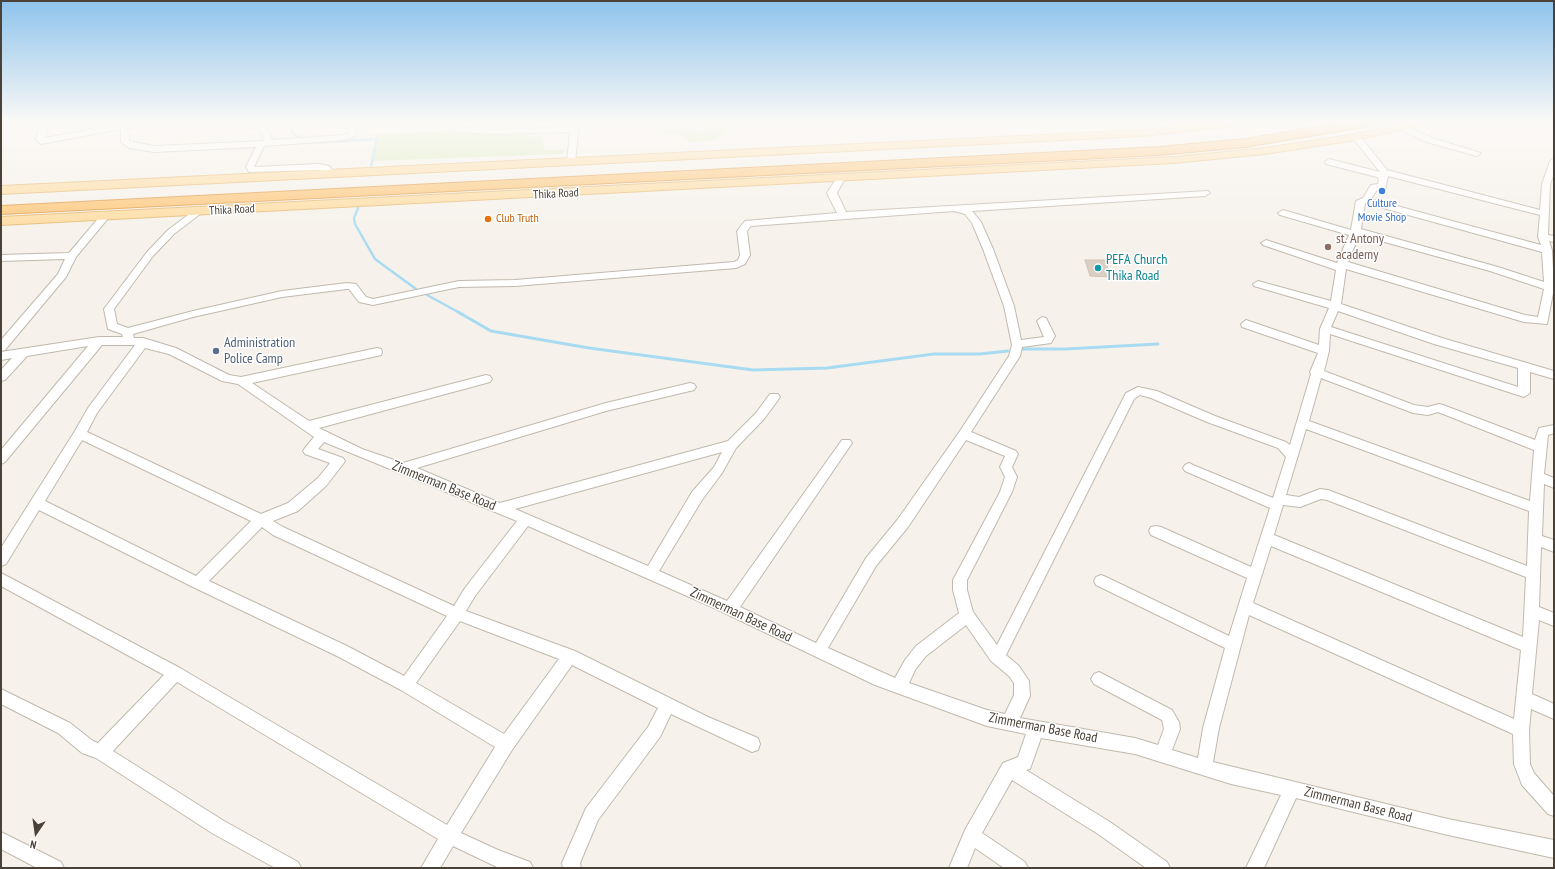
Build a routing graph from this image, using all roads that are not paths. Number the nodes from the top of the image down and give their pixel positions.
1 (252, 164) edge
2 (534, 164) edge
3 (724, 164) edge
4 (926, 164) edge
5 (1096, 164) edge
6 (1335, 164) edge
7 (1375, 164) edge
8 (1553, 166) edge
9 (330, 172) junction
10 (1383, 175) junction
11 (841, 178) junction
12 (1, 190) edge
13 (1205, 193) dead end
14 (1, 200) edge
15 (1366, 200) junction
16 (960, 209) junction
17 (1, 210) edge
18 (199, 211) junction
19 (1283, 213) dead end
20 (843, 215) junction
21 (105, 216) junction
22 (1544, 216) junction
23 (1554, 220) edge
24 (1, 221) edge
25 (1355, 233) junction
26 (1543, 237) junction
27 (1554, 240) edge
28 (1266, 243) dead end
29 (1547, 250) junction
30 (72, 256) junction
31 (1, 258) edge
32 (1341, 266) junction
33 (1258, 284) dead end
34 (1549, 287) junction
35 (1335, 306) junction
36 (1549, 319) edge
37 (1042, 321) dead end
38 (1246, 324) dead end
39 (1325, 329) junction
40 (128, 336) junction
41 (98, 341) junction
42 (143, 342) junction
43 (1017, 344) junction
44 (1, 347) edge
45 (1324, 351) junction
46 (24, 352) junction
47 (377, 352) dead end
48 (1, 356) edge
49 (1524, 367) junction
50 (1316, 372) junction
51 (1554, 375) edge
52 (1, 377) edge
53 (486, 379) dead end
54 (241, 382) junction
55 (690, 387) dead end
56 (774, 397) dead end
57 (1303, 423) junction
58 (309, 426) junction
59 (1554, 429) edge
60 (80, 434) junction
61 (964, 434) junction
62 (322, 436) junction
63 (846, 443) dead end
64 (732, 445) junction
65 (1540, 447) junction
66 (1292, 457) junction
67 (1, 460) edge
68 (403, 468) junction
69 (1189, 468) dead end
70 (1539, 477) junction
71 (1554, 482) edge
72 (1278, 502) junction
73 (37, 503) junction
74 (500, 508) junction
75 (1536, 508) junction
76 (526, 519) junction
77 (261, 520) junction
78 (1156, 531) dead end
79 (1266, 538) junction
80 (1535, 539) junction
81 (1554, 546) edge
82 (1, 560) edge
83 (650, 574) junction
84 (1533, 574) junction
85 (1256, 576) junction
86 (1, 580) edge
87 (1101, 581) dead end
88 (198, 583) junction
89 (1246, 607) junction
90 (730, 609) junction
91 (1532, 610) junction
92 (457, 614) junction
93 (967, 615) junction
94 (1554, 620) edge
95 (1233, 645) junction
96 (1529, 646) junction
97 (819, 651) junction
98 (570, 656) junction
99 (996, 656) junction
100 (175, 673) junction
101 (1099, 679) dead end
102 (406, 685) junction
103 (900, 686) junction
104 (1, 696) edge
105 (1524, 698) junction
106 (668, 704) junction
107 (1554, 712) edge
108 (1009, 723) junction
109 (1036, 729) junction
110 (1521, 730) junction
111 (506, 744) junction
112 (752, 744) dead end
113 (101, 752) junction
114 (1162, 754) junction
115 (1009, 768) junction
116 (1204, 768) junction
117 (1292, 789) junction
118 (1554, 808) edge
119 (450, 836) junction
120 (971, 836) junction
121 (1, 840) edge
122 (1554, 849) edge
123 (55, 868) edge
124 (292, 868) edge
125 (430, 868) edge
126 (524, 868) edge
127 (572, 868) edge
128 (958, 868) edge
129 (1019, 868) edge
130 (1161, 868) edge
131 (1255, 868) edge

1 - 9 street
2 - 9 main road
3 - 14 highway, Thika Road
4 - 17 highway, Thika Road
5 - 11 main road, Thika Road
6 - 10 street
7 - 10 street
8 - 22 street
9 - 12 main road
10 - 15 street
10 - 22 street
11 - 18 main road, Thika Road
11 - 20 street
13 - 16 street
15 - 25 street
15 - 29 street
16 - 20 street
16 - 43 street
18 - 21 main road, Thika Road
18 - 40 street, Zimmerman Base Road
19 - 25 street
20 - 40 street
21 - 24 main road, Thika Road
21 - 30 street
22 - 23 street
22 - 26 street
25 - 32 street
25 - 34 street
26 - 27 street
26 - 29 street
28 - 32 street
29 - 34 street
30 - 31 street
30 - 44 street
32 - 35 street
32 - 36 street
33 - 35 street
34 - 36 street
35 - 39 street
35 - 49 street
37 - 43 street
38 - 45 street
39 - 45 street
39 - 49 street
40 - 41 street
40 - 42 street, Zimmerman Base Road
41 - 46 street
41 - 67 street
42 - 54 street, Zimmerman Base Road
42 - 60 street
43 - 61 street
45 - 50 street
46 - 48 street
46 - 52 street
47 - 54 street
49 - 51 street
50 - 57 street
50 - 65 street
53 - 58 street
54 - 58 street, Zimmerman Base Road
55 - 68 street
56 - 64 street
57 - 66 street
57 - 75 street
58 - 62 street, Zimmerman Base Road
59 - 65 street
60 - 73 street
60 - 77 street
61 - 93 street
61 - 97 street
62 - 68 street, Zimmerman Base Road
62 - 77 street
63 - 90 street
64 - 74 street
64 - 83 street
65 - 70 street
66 - 72 street
66 - 99 street
68 - 74 street, Zimmerman Base Road
69 - 72 street
70 - 71 street
70 - 75 street
72 - 79 street
72 - 84 street
73 - 82 street
73 - 88 street
74 - 76 street, Zimmerman Base Road
75 - 80 street
76 - 83 street, Zimmerman Base Road
76 - 92 street
77 - 88 street
77 - 92 street
78 - 85 street
79 - 85 street
79 - 96 street
80 - 81 street
80 - 84 street
83 - 90 street, Zimmerman Base Road
84 - 91 street
85 - 89 street
86 - 100 street
87 - 95 street
88 - 102 street
89 - 95 street
89 - 110 street
90 - 97 street, Zimmerman Base Road
91 - 94 street
91 - 96 street
92 - 98 street
92 - 102 street
93 - 99 street
93 - 103 street
95 - 116 street
96 - 105 street
97 - 103 street, Zimmerman Base Road
98 - 106 street
98 - 111 street
99 - 108 street
100 - 113 street
100 - 119 street
101 - 114 street
102 - 111 street
103 - 108 street, Zimmerman Base Road
104 - 113 street
105 - 107 street
105 - 110 street
106 - 112 street
106 - 127 street
108 - 109 street, Zimmerman Base Road
109 - 114 street, Zimmerman Base Road
109 - 115 street
110 - 118 street
111 - 119 street
113 - 124 street
114 - 116 street, Zimmerman Base Road
115 - 120 street
115 - 130 street
116 - 117 street, Zimmerman Base Road
117 - 122 street, Zimmerman Base Road
117 - 131 street
119 - 125 street
119 - 126 street
120 - 128 street
120 - 129 street
121 - 123 street

